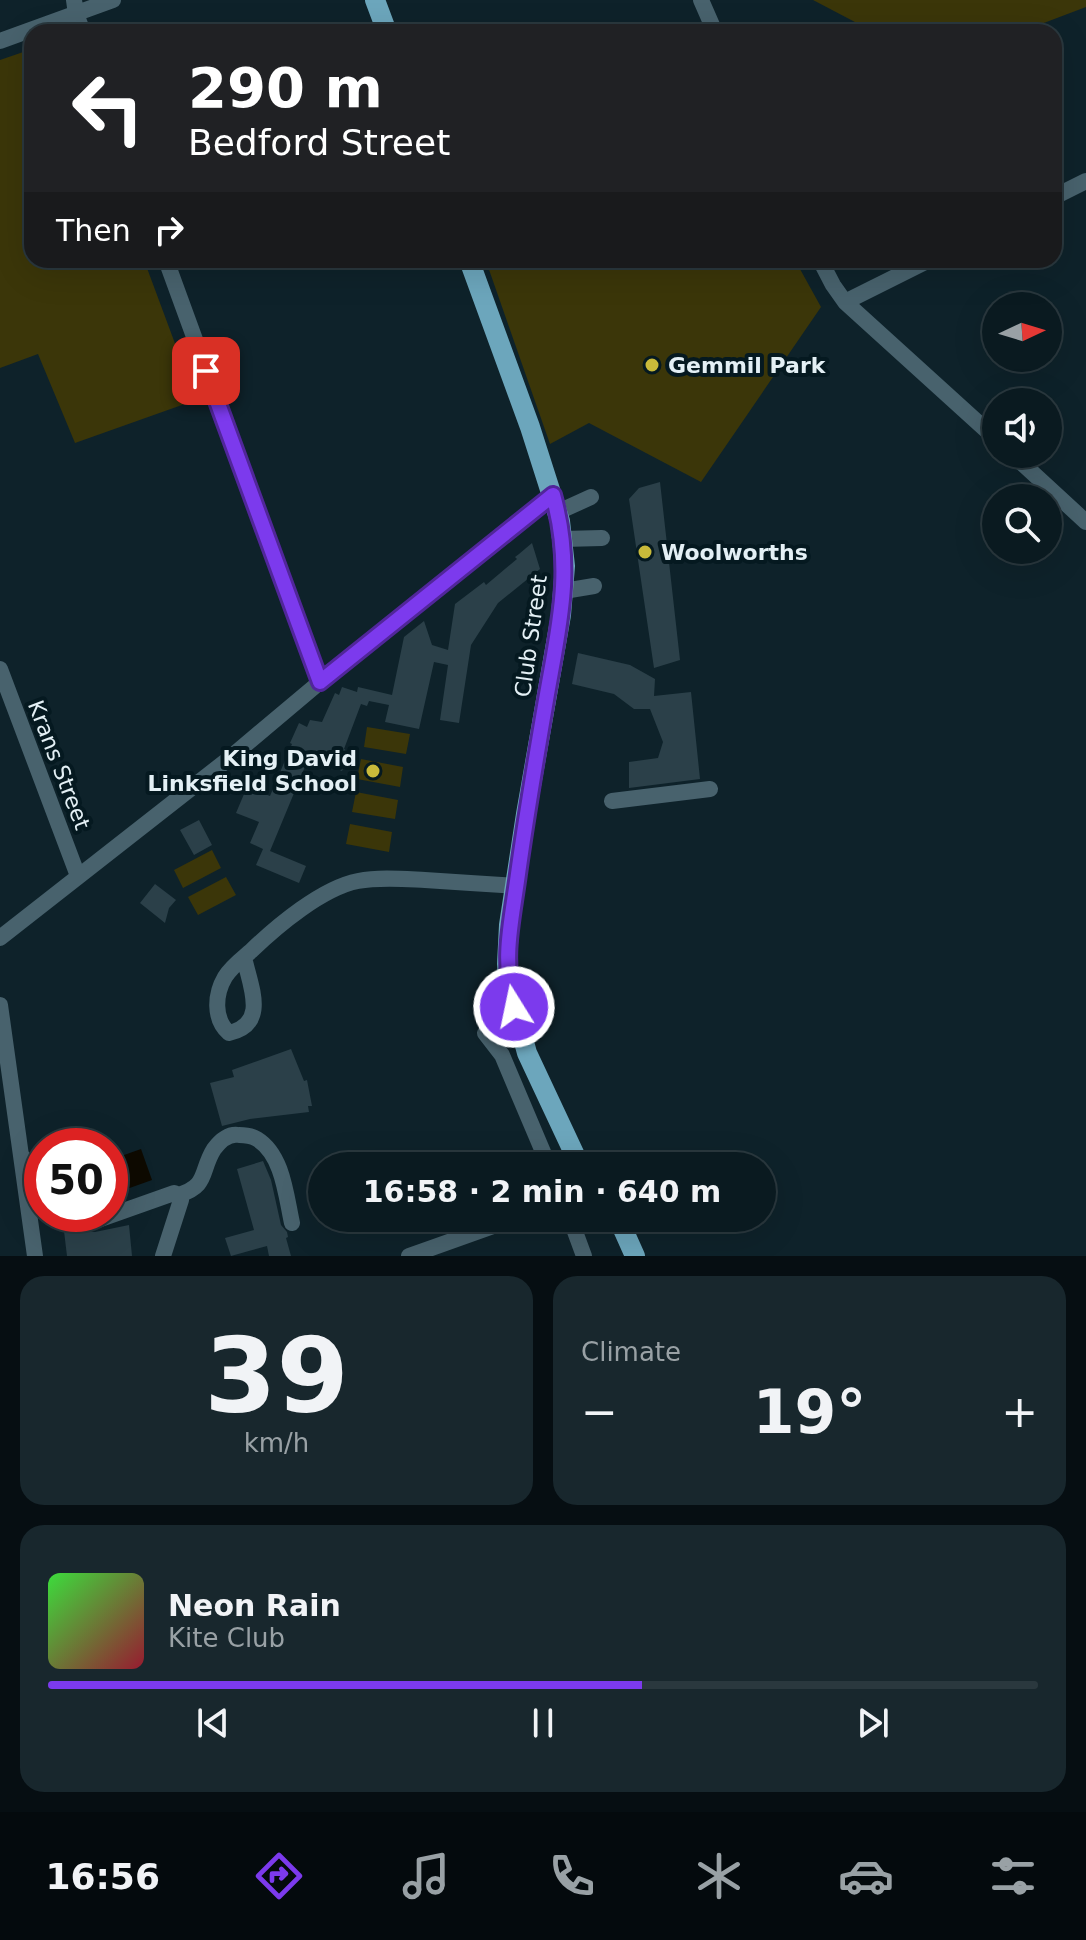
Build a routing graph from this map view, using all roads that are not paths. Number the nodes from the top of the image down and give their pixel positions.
1 (113, 0) edge
2 (375, 0) edge
3 (701, 0) edge
4 (75, 7) edge
5 (38, 24) edge
6 (384, 24) edge
7 (712, 24) edge
8 (24, 30) edge
9 (0, 41) edge
10 (1086, 181) edge
11 (1062, 193) edge
12 (169, 268) edge
13 (472, 268) edge
14 (824, 268) edge
15 (913, 268) edge
16 (845, 302) junction
17 (982, 426) edge
18 (1027, 468) edge
19 (591, 497) dead end
20 (556, 504) junction
21 (1086, 522) edge
22 (602, 538) dead end
23 (563, 539) junction
24 (594, 586) dead end
25 (564, 591) junction
26 (0, 669) edge
27 (320, 682) junction
28 (710, 789) dead end
29 (612, 801) dead end
30 (78, 876) junction
31 (516, 886) junction
32 (0, 938) edge
33 (244, 957) dead end
34 (0, 1005) edge
35 (522, 1030) junction
36 (485, 1033) dead end
37 (543, 1152) edge
38 (573, 1152) edge
39 (586, 1152) edge
40 (20, 1154) junction
41 (24, 1159) edge
42 (178, 1195) junction
43 (128, 1210) edge
44 (292, 1223) dead end
45 (477, 1232) edge
46 (575, 1232) edge
47 (610, 1232) edge
48 (624, 1232) edge
49 (35, 1256) edge
50 (163, 1256) edge
51 (409, 1256) edge
52 (584, 1256) edge
53 (621, 1256) edge
54 (635, 1256) edge

1 - 4 street
2 - 6 main road
3 - 7 street
4 - 5 street
8 - 9 street
10 - 11 street
12 - 27 street
13 - 20 main road, Club Street
14 - 16 street
15 - 16 street
16 - 17 street
18 - 21 street
19 - 20 street
20 - 23 main road, Club Street
20 - 27 street
22 - 23 street
23 - 25 main road, Club Street
24 - 25 street
25 - 31 main road, Club Street
26 - 30 street, Krans Street
27 - 30 street
28 - 29 street
30 - 32 street
31 - 33 street
31 - 35 main road, Club Street
34 - 40 street
35 - 38 main road, Club Street
35 - 39 main road, Club Street
36 - 37 street
40 - 41 street
40 - 49 street
42 - 43 street
42 - 44 street
42 - 50 street
45 - 51 street
46 - 52 street
47 - 53 main road
48 - 54 main road

